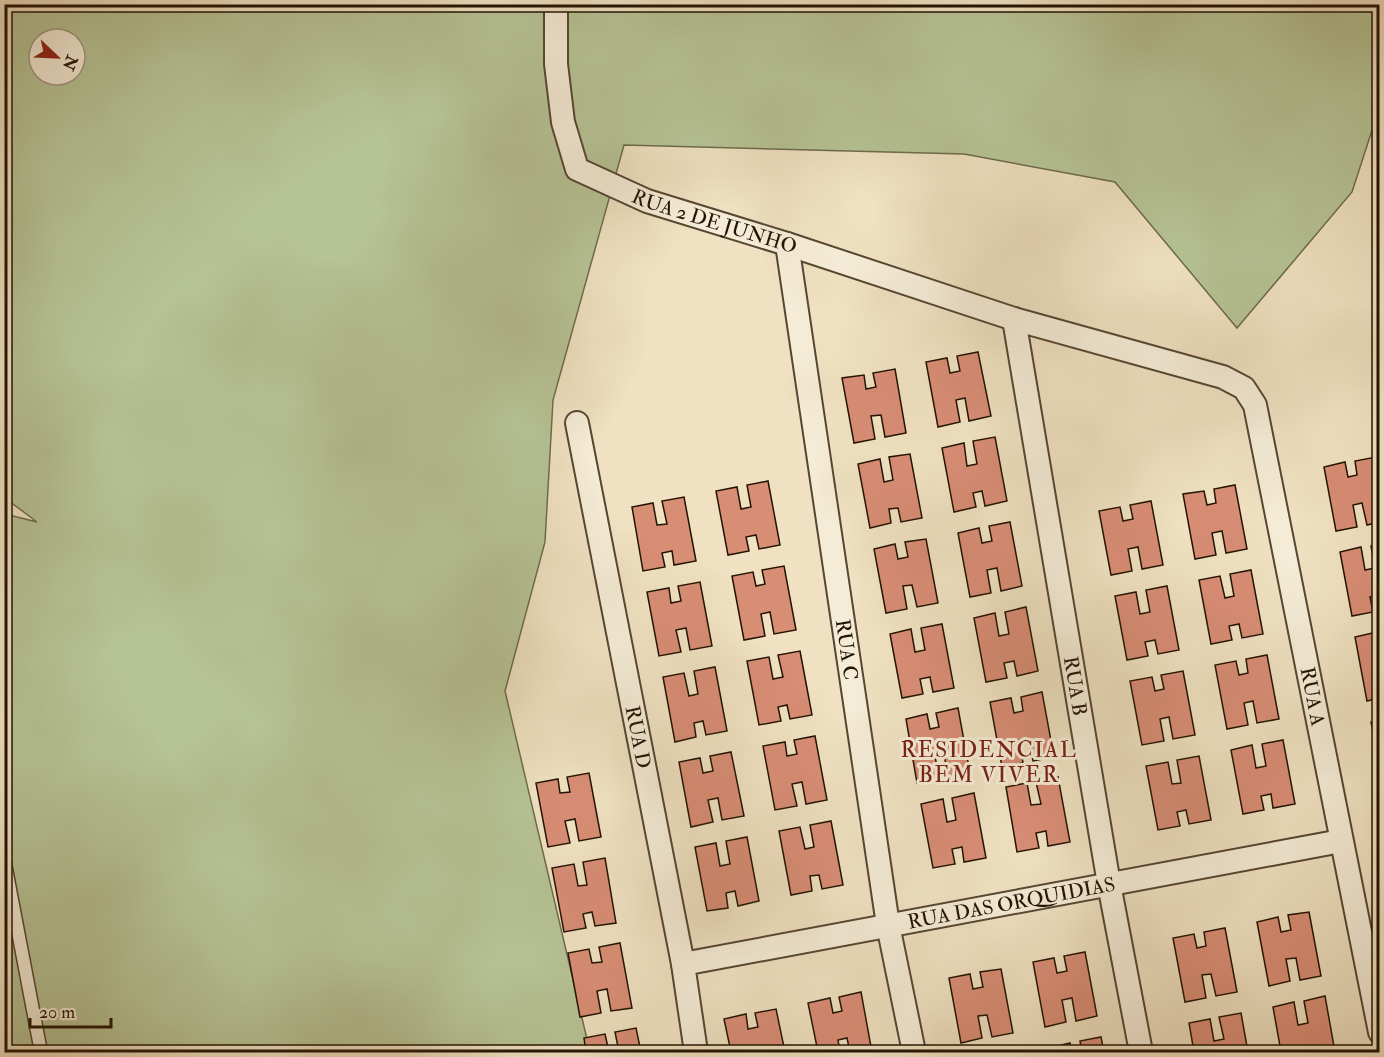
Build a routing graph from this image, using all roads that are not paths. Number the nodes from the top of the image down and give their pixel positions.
1 (556, 4) edge
2 (787, 244) junction
3 (1014, 320) junction
4 (1223, 377) joint
5 (577, 423) dead end
6 (1341, 841) junction
7 (4, 858) edge
8 (1109, 884) junction
9 (888, 925) junction
10 (683, 964) junction
11 (1380, 1032) edge
12 (41, 1053) edge
13 (696, 1053) edge
14 (914, 1053) edge
15 (1141, 1053) edge

1 - 2 street, RUA 2 DE JUNHO
2 - 3 street, RUA 2 DE JUNHO
2 - 9 street, RUA C
3 - 4 street, RUA 2 DE JUNHO
3 - 8 street, RUA B
4 - 6 street, RUA A
5 - 10 street, RUA D
6 - 8 street, RUA DAS ORQUIDIAS
6 - 11 street, RUA A
7 - 12 lane
8 - 9 street, RUA DAS ORQUIDIAS
8 - 15 street, RUA B
9 - 10 street, RUA DAS ORQUIDIAS
9 - 14 street, RUA C
10 - 13 street, RUA D

